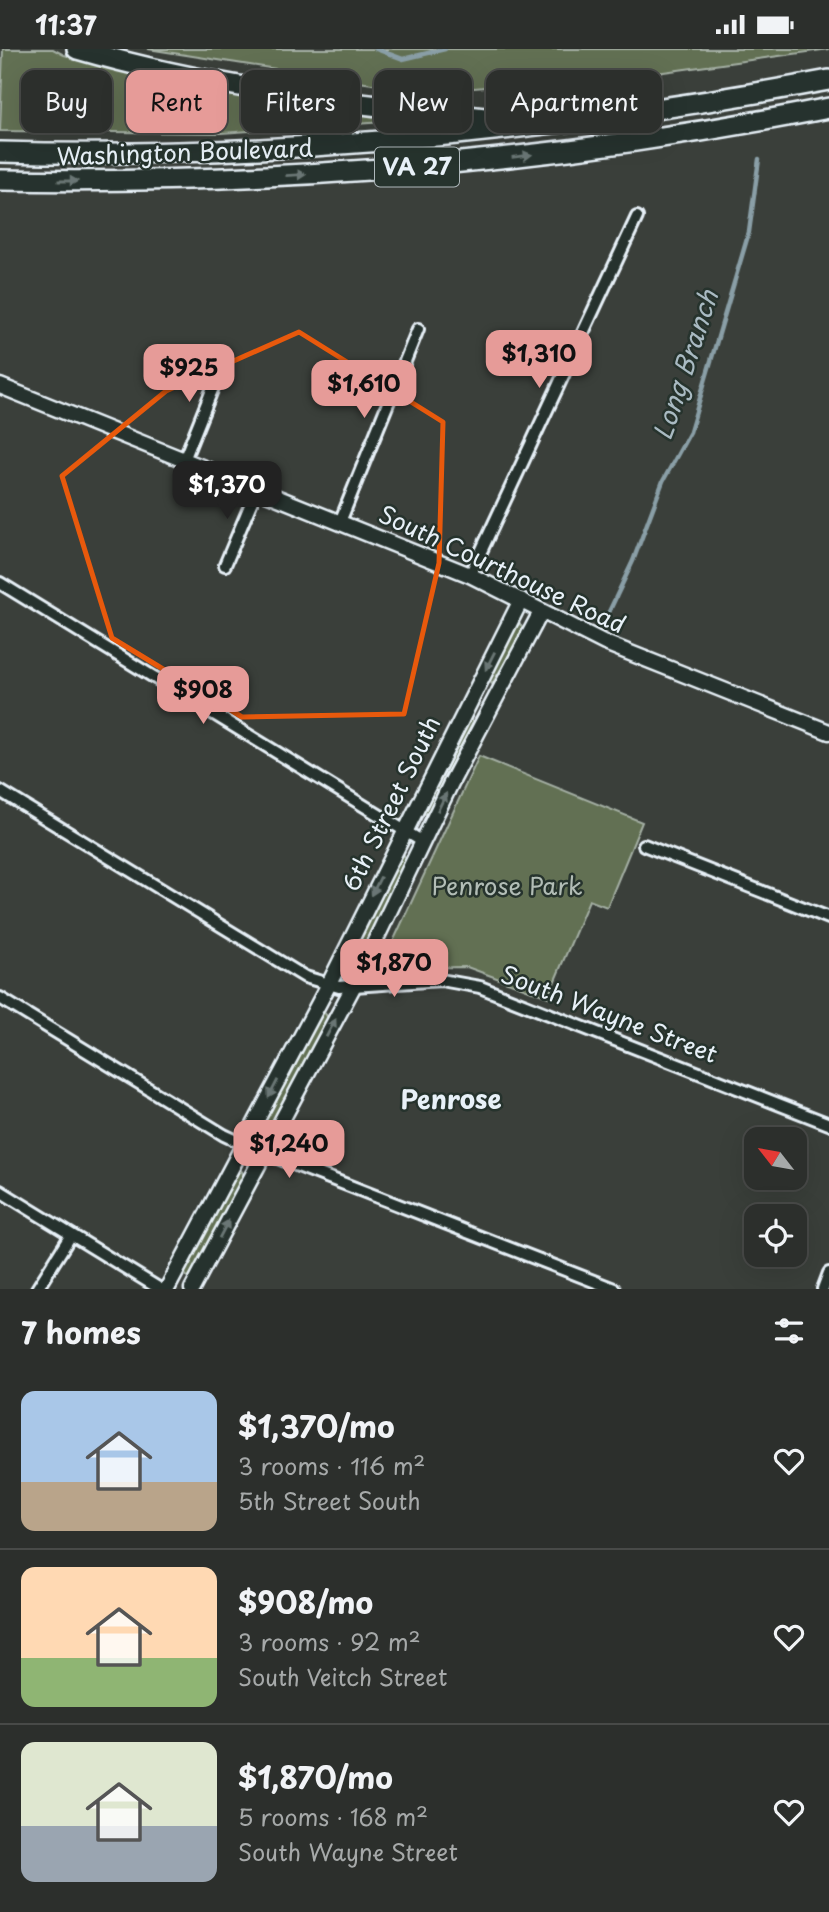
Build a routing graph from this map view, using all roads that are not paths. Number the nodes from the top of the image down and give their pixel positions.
1 (77, 49) edge
2 (829, 80) edge
3 (829, 108) edge
4 (662, 109) edge
5 (486, 117) edge
6 (486, 132) edge
7 (0, 152) edge
8 (0, 180) edge
9 (637, 217) dead end
10 (418, 329) dead end
11 (224, 360) dead end
12 (0, 386) edge
13 (184, 460) junction
14 (257, 489) junction
15 (340, 522) junction
16 (225, 565) dead end
17 (471, 575) junction
18 (0, 583) edge
19 (521, 600) junction
20 (541, 612) junction
21 (829, 732) edge
22 (0, 791) edge
23 (403, 830) junction
24 (423, 842) junction
25 (644, 845) dead end
26 (829, 918) edge
27 (329, 984) junction
28 (353, 986) junction
29 (0, 998) edge
30 (829, 1125) edge
31 (244, 1145) junction
32 (264, 1154) junction
33 (0, 1191) edge
34 (71, 1235) junction
35 (829, 1273) edge
36 (37, 1289) edge
37 (160, 1289) edge
38 (167, 1289) edge
39 (192, 1289) edge
40 (614, 1289) edge
41 (823, 1289) edge

1 - 5 highway
2 - 4 highway, Washington Boulevard / VA 27
8 -> 3 highway, Washington Boulevard / VA 27
6 - 7 highway, Washington Boulevard / VA 27
9 - 17 street
10 - 15 street
11 - 13 street
12 - 13 street, South Courthouse Road
13 - 14 street, South Courthouse Road
14 - 15 street, South Courthouse Road
14 - 16 street
15 - 17 street, South Courthouse Road
17 - 19 street, South Courthouse Road
18 - 23 street
19 - 20 street, South Courthouse Road
19 -> 23 street, 6th Street South
20 - 21 street, South Courthouse Road
24 -> 20 street, 6th Street South
22 - 27 street, South Wayne Street
23 - 24 street
23 -> 27 street, 6th Street South
24 - 28 street, 6th Street South
25 - 26 street
27 - 28 street, South Wayne Street
27 -> 31 street, 6th Street South
28 - 30 street, South Wayne Street
32 -> 28 street, 6th Street South
29 - 31 street
31 - 32 street
31 - 38 street, 6th Street South
39 -> 32 street, 6th Street South
32 - 40 street
33 - 34 street
34 - 36 street
34 - 37 street
35 - 41 street

